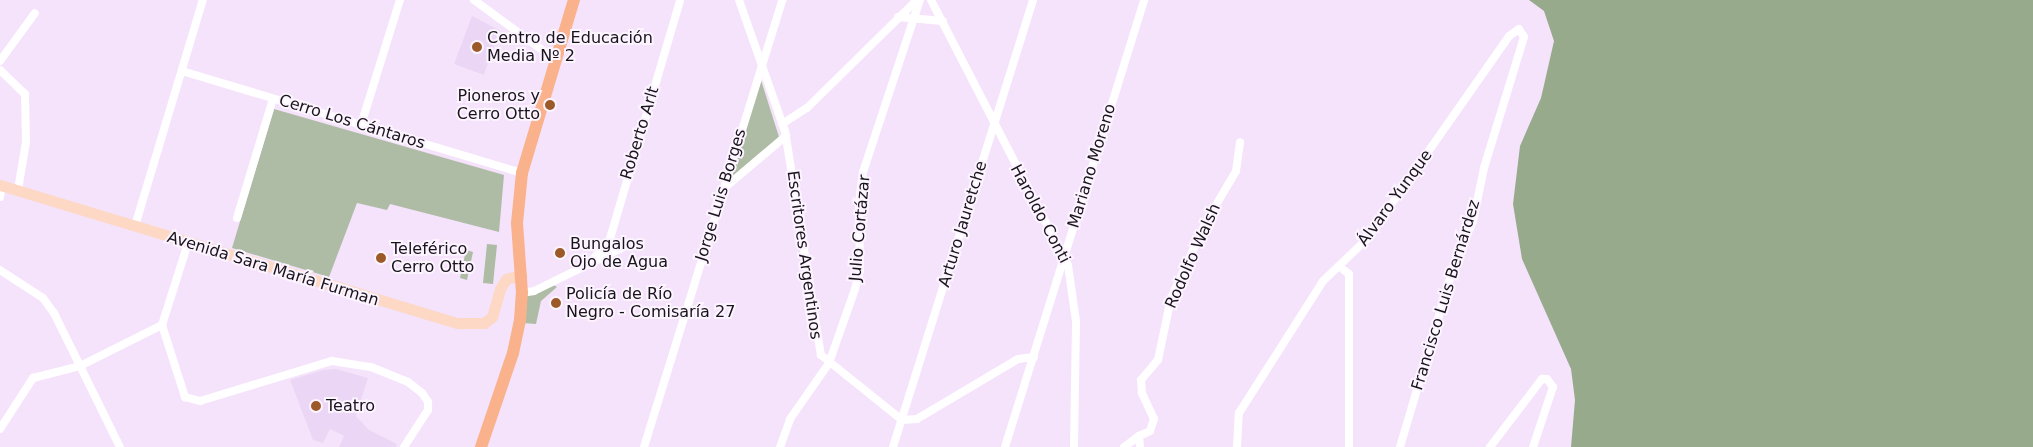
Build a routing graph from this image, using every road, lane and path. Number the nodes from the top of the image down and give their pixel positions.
1 (204, 0) edge
2 (400, 0) edge
3 (474, 0) edge
4 (574, 0) edge
5 (680, 0) edge
6 (739, 0) edge
7 (782, 0) edge
8 (918, 0) edge
9 (930, 0) edge
10 (1033, 0) edge
11 (1144, 0) edge
12 (36, 13) dead end
13 (898, 17) junction
14 (915, 19) junction
15 (943, 21) junction
16 (1519, 29) joint
17 (556, 60) junction
18 (0, 61) edge
19 (762, 64) junction
20 (0, 70) edge
21 (182, 71) junction
22 (273, 99) junction
23 (782, 124) junction
24 (361, 125) junction
25 (994, 126) junction
26 (786, 136) junction
27 (1240, 142) dead end
28 (522, 173) junction
29 (1, 189) edge
30 (18, 190) junction
31 (722, 190) junction
32 (237, 218) dead end
33 (135, 226) junction
34 (188, 243) junction
35 (626, 246) dead end
36 (1064, 257) junction
37 (592, 260) junction
38 (1339, 266) junction
39 (0, 270) edge
40 (521, 275) junction
41 (522, 293) junction
42 (162, 325) junction
43 (1034, 357) junction
44 (829, 363) junction
45 (80, 366) junction
46 (902, 420) junction
47 (0, 429) edge
48 (1139, 436) junction
49 (120, 447) edge
50 (404, 447) edge
51 (482, 447) edge
52 (644, 447) edge
53 (780, 447) edge
54 (893, 447) edge
55 (1005, 447) edge
56 (1074, 447) edge
57 (1124, 447) edge
58 (1140, 447) edge
59 (1237, 447) edge
60 (1349, 447) edge
61 (1400, 447) edge
62 (1490, 447) edge
63 (1533, 447) edge

1 - 21 street
2 - 24 street
3 - 17 street
4 - 17 main road
5 - 37 street, Roberto Arlt
6 - 19 street, Escritores Argentinos
7 - 19 street, Jorge Luis Borges
8 - 13 street
8 - 14 street, Julio Cortázar
9 - 15 street, Haroldo Conti
10 - 25 street, Arturo Jauretche
11 - 36 street, Mariano Moreno
12 - 18 street
13 - 14 street
13 - 23 street
14 - 15 street
14 - 44 street, Julio Cortázar
15 - 25 street, Haroldo Conti
16 - 38 street, Álvaro Yunque
16 - 61 street, Francisco Luis Bernárdez
17 - 28 main road
19 - 23 street, Escritores Argentinos
19 - 31 street, Jorge Luis Borges
20 - 30 street
21 - 22 street, Cerro Los Cántaros
21 - 33 street
22 - 24 street, Cerro Los Cántaros
22 - 32 street
23 - 26 street, Escritores Argentinos
24 - 28 street, Cerro Los Cántaros
25 - 36 street, Haroldo Conti
25 - 46 street, Arturo Jauretche
26 - 31 street
26 - 44 street, Escritores Argentinos
27 - 48 street, Rodolfo Walsh
28 - 40 main road
29 - 30 main road, Avenida Sara María Furman
30 - 33 main road, Avenida Sara María Furman
31 - 52 street, Jorge Luis Borges
33 - 34 main road, Avenida Sara María Furman
34 - 40 main road, Avenida Sara María Furman
34 - 42 street
35 - 37 street
36 - 43 street, Mariano Moreno
36 - 56 street, Haroldo Conti
37 - 41 street
38 - 59 street, Álvaro Yunque
38 - 60 street
39 - 45 street
40 - 41 main road
41 - 51 main road
42 - 45 street
42 - 50 street
43 - 46 street
43 - 55 street, Mariano Moreno
44 - 46 street, Escritores Argentinos
44 - 53 street, Julio Cortázar
45 - 47 street
45 - 49 street
46 - 54 street, Arturo Jauretche
48 - 57 street
48 - 58 street
62 - 63 street

